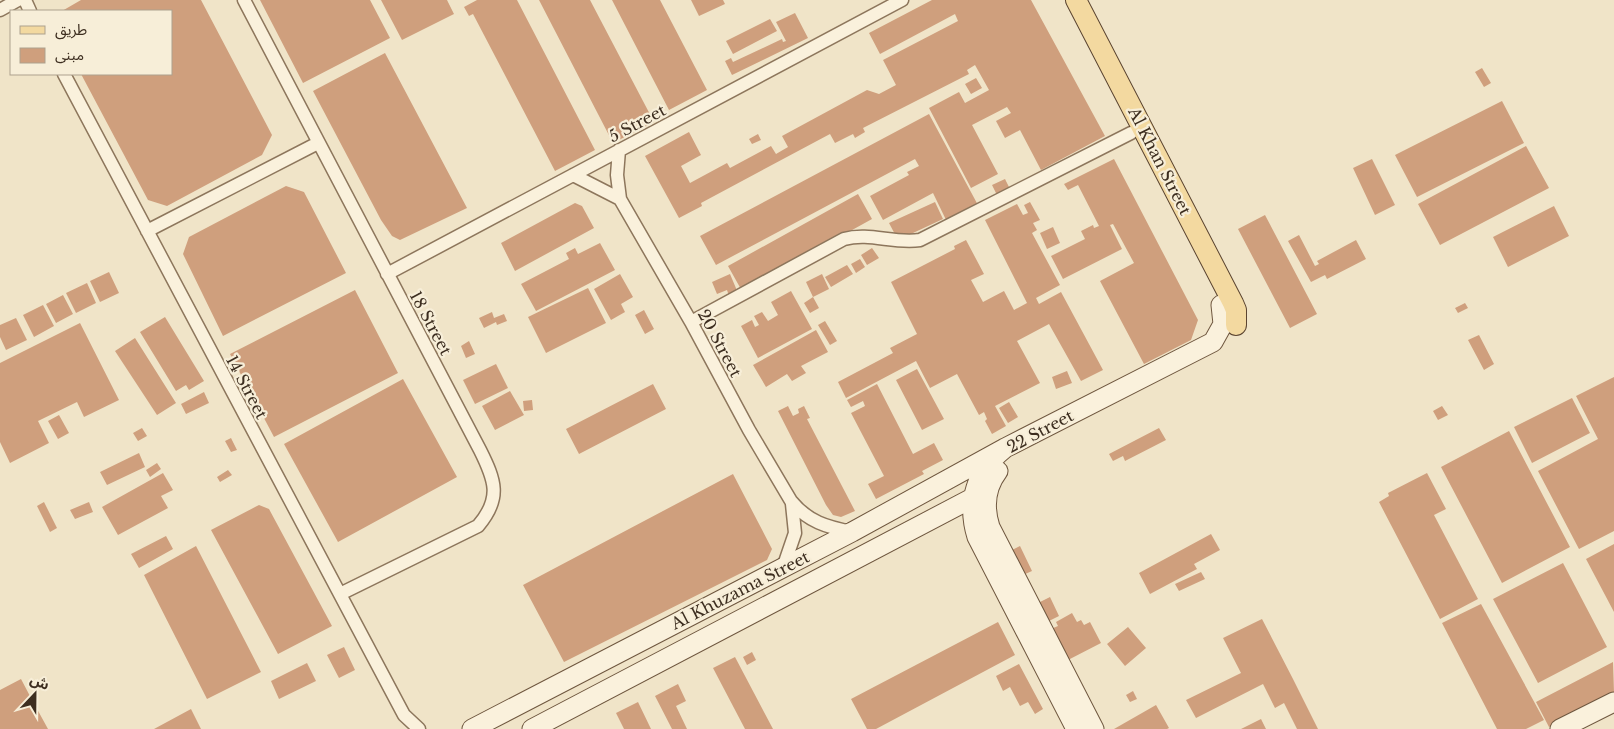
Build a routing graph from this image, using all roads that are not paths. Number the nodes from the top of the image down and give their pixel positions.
1 (18, 0) edge
2 (244, 0) edge
3 (902, 0) edge
4 (1061, 0) edge
5 (1076, 0) edge
6 (0, 10) edge
7 (65, 75) edge
8 (1131, 133) junction
9 (318, 143) junction
10 (619, 150) junction
11 (573, 175) junction
12 (620, 199) junction
13 (147, 231) junction
14 (387, 274) junction
15 (1221, 305) joint
16 (691, 322) junction
17 (1236, 325) joint
18 (1005, 448) junction
19 (980, 494) junction
20 (791, 501) junction
21 (852, 532) junction
22 (783, 568) junction
23 (340, 594) junction
24 (1614, 702) edge
25 (404, 715) junction
26 (405, 729) edge
27 (418, 729) edge
28 (472, 729) edge
29 (532, 729) edge
30 (1076, 729) edge
31 (1094, 729) edge
32 (1560, 729) edge

1 - 6 street
2 - 9 street, 18 Street
3 - 10 street, 5 Street
4 - 8 main road, Al Khan Street
5 - 17 main road, Al Khan Street
7 - 13 street, 14 Street
8 - 15 main road, Al Khan Street
8 - 16 street
9 - 13 street
9 - 14 street, 18 Street
10 - 11 street, 5 Street
10 - 12 street, 20 Street
11 - 12 street
11 - 14 street, 5 Street
12 - 16 street, 20 Street
13 - 23 street, 14 Street
14 - 23 street, 18 Street
15 - 18 street, 22 Street
16 - 20 street, 20 Street
17 - 19 street, 22 Street
18 - 19 street, 22 Street
18 - 21 street, Al Khuzama Street
19 - 29 street, Al Khuzama Street
19 - 30 street, 22 Street
19 - 31 street, 22 Street
20 - 21 street, 20 Street
20 - 22 street, 20 Street
21 - 22 street, Al Khuzama Street
22 - 28 street, Al Khuzama Street
23 - 25 street, 14 Street
24 - 32 street
25 - 26 street, 14 Street
25 - 27 street, 14 Street

